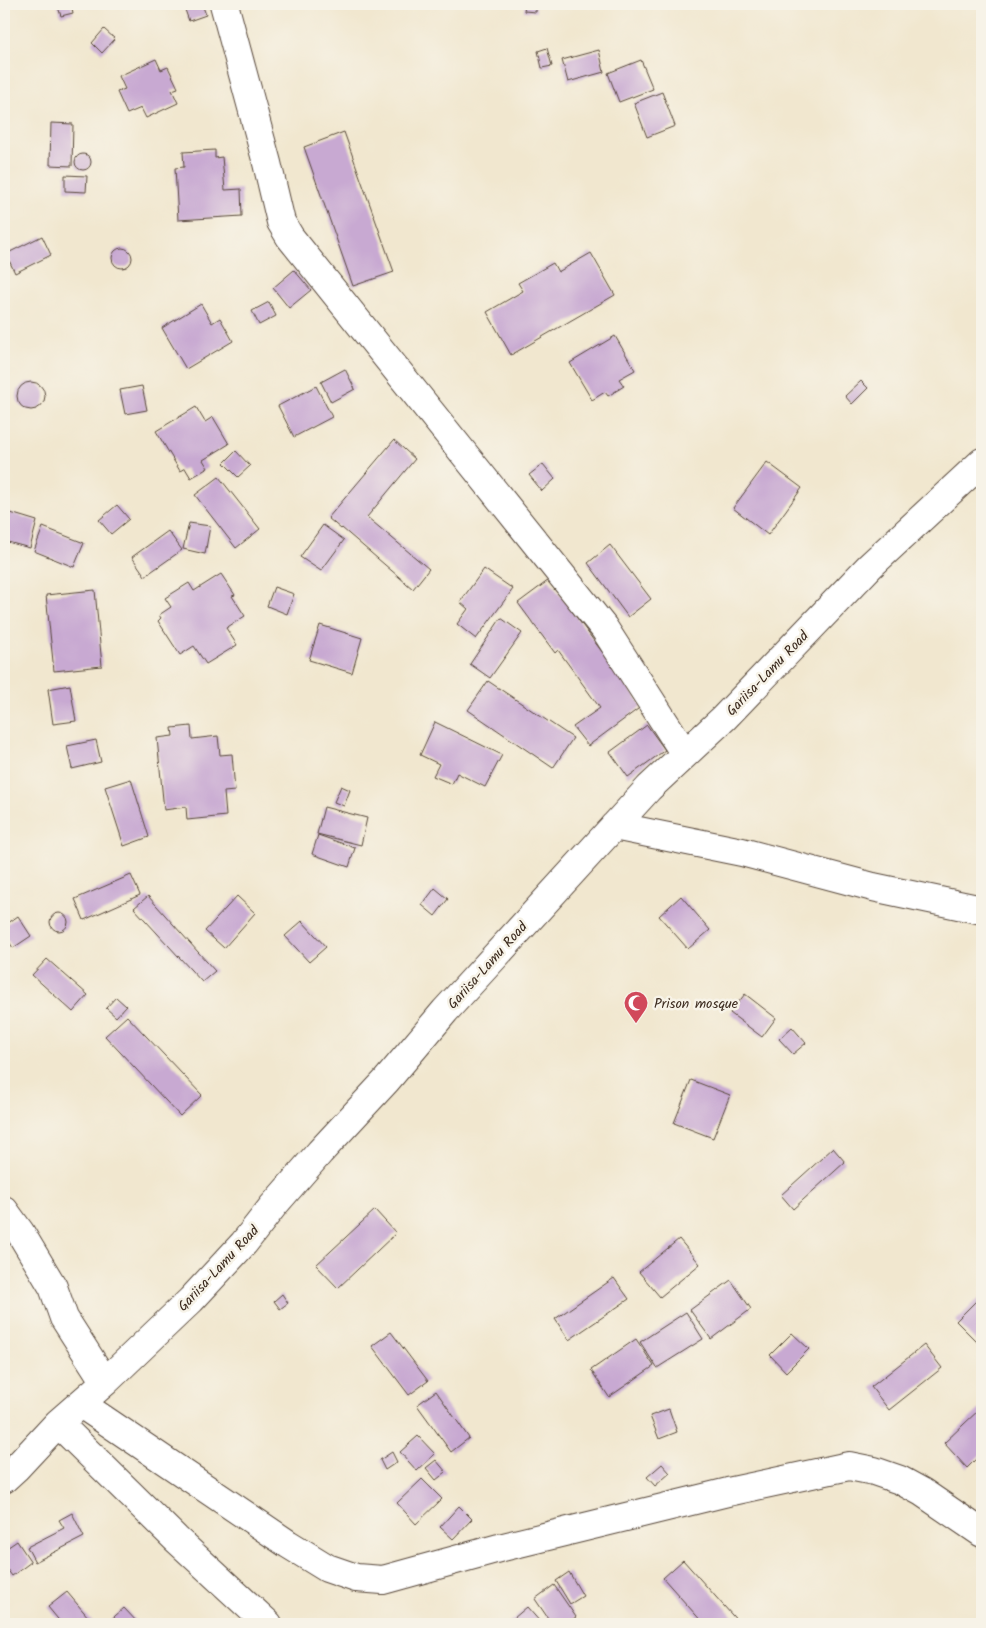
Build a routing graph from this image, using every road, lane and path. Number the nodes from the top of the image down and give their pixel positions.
1 (224, 4) edge
2 (982, 462) edge
3 (686, 754) junction
4 (614, 826) junction
5 (982, 910) edge
6 (4, 1210) edge
7 (105, 1382) junction
8 (81, 1404) junction
9 (58, 1423) junction
10 (8, 1470) edge
11 (982, 1533) edge
12 (268, 1624) edge

1 - 3 street
2 - 3 street, Gariisa-Lamu Road
3 - 4 street, Gariisa-Lamu Road
4 - 5 street
4 - 7 street, Gariisa-Lamu Road
6 - 7 street
7 - 8 street, Gariisa-Lamu Road
8 - 9 street, Gariisa-Lamu Road
8 - 11 street
9 - 10 street, Gariisa-Lamu Road
9 - 12 street

